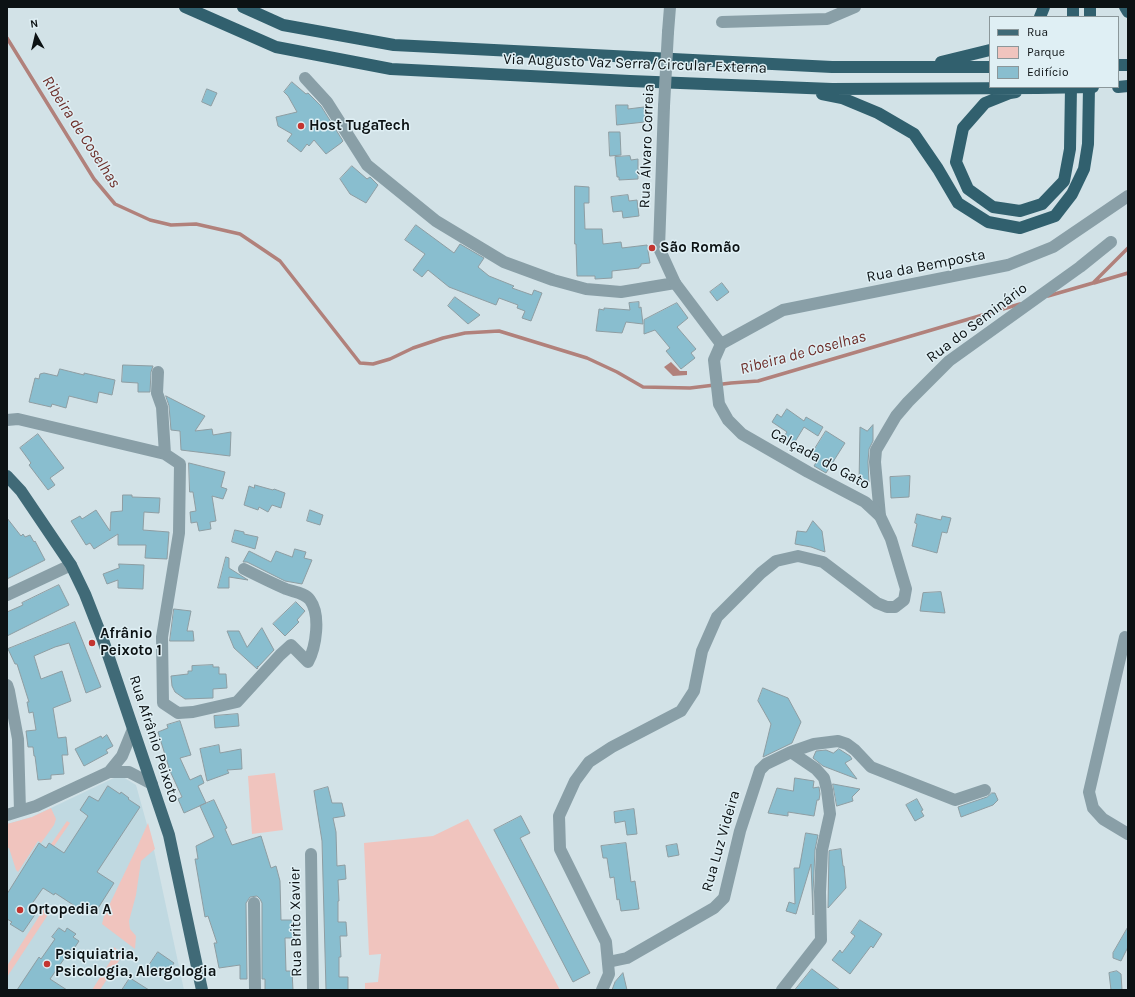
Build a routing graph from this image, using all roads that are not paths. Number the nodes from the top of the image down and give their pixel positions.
1 (185, 7) edge
2 (243, 7) edge
3 (670, 7) edge
4 (855, 7) edge
5 (1126, 7) edge
6 (1128, 12) edge
7 (722, 22) dead end
8 (989, 50) edge
9 (922, 67) junction
10 (989, 67) edge
11 (305, 78) dead end
12 (789, 87) junction
13 (1037, 88) joint
14 (1071, 88) edge
15 (1089, 88) edge
16 (1128, 196) edge
17 (1111, 242) dead end
18 (675, 283) junction
19 (721, 344) junction
20 (158, 372) dead end
21 (7, 420) edge
22 (165, 454) junction
23 (7, 476) edge
24 (880, 516) junction
25 (71, 565) junction
26 (244, 569) dead end
27 (7, 595) edge
28 (1125, 637) dead end
29 (7, 685) edge
30 (134, 729) junction
31 (792, 752) junction
32 (109, 772) junction
33 (152, 784) junction
34 (986, 790) dead end
35 (20, 811) junction
36 (7, 814) edge
37 (1128, 834) edge
38 (311, 854) dead end
39 (254, 903) dead end
40 (608, 962) junction
41 (202, 990) edge
42 (255, 990) edge
43 (313, 990) edge
44 (602, 990) edge
45 (782, 990) edge

1 - 12 highway, Via Augusto Vaz Serra/Circular Externa
2 - 9 highway, Via Augusto Vaz Serra/Circular Externa
3 - 18 street, Rua Álvaro Correia, bridge
4 - 7 street
5 - 6 highway
8 - 9 highway
9 - 10 highway, Via Augusto Vaz Serra/Circular Externa
11 - 18 street
12 - 13 highway, Via Augusto Vaz Serra/Circular Externa
12 - 15 highway
13 - 14 highway
16 - 19 street, Rua da Bemposta
17 - 24 street, Rua do Seminário
18 - 19 street, Rua Álvaro Correia
19 - 24 street, Calçada do Gato
20 - 22 street
21 - 22 street
22 - 26 street
23 - 25 main road, Rua Afrânio Peixoto
24 - 40 street, Calçada do Gato
25 - 27 street
25 - 30 main road, Rua Afrânio Peixoto
28 - 37 street
29 - 35 street
30 - 32 street
30 - 33 main road, Rua Afrânio Peixoto
31 - 34 street, Rua Luz Videira
31 - 40 street, Rua Luz Videira
31 - 45 street
32 - 33 street
32 - 35 street
33 - 41 main road, Rua Afrânio Peixoto
35 - 36 street
38 - 43 street, Rua Brito Xavier
39 - 42 street
40 - 44 street, Calçada do Gato

